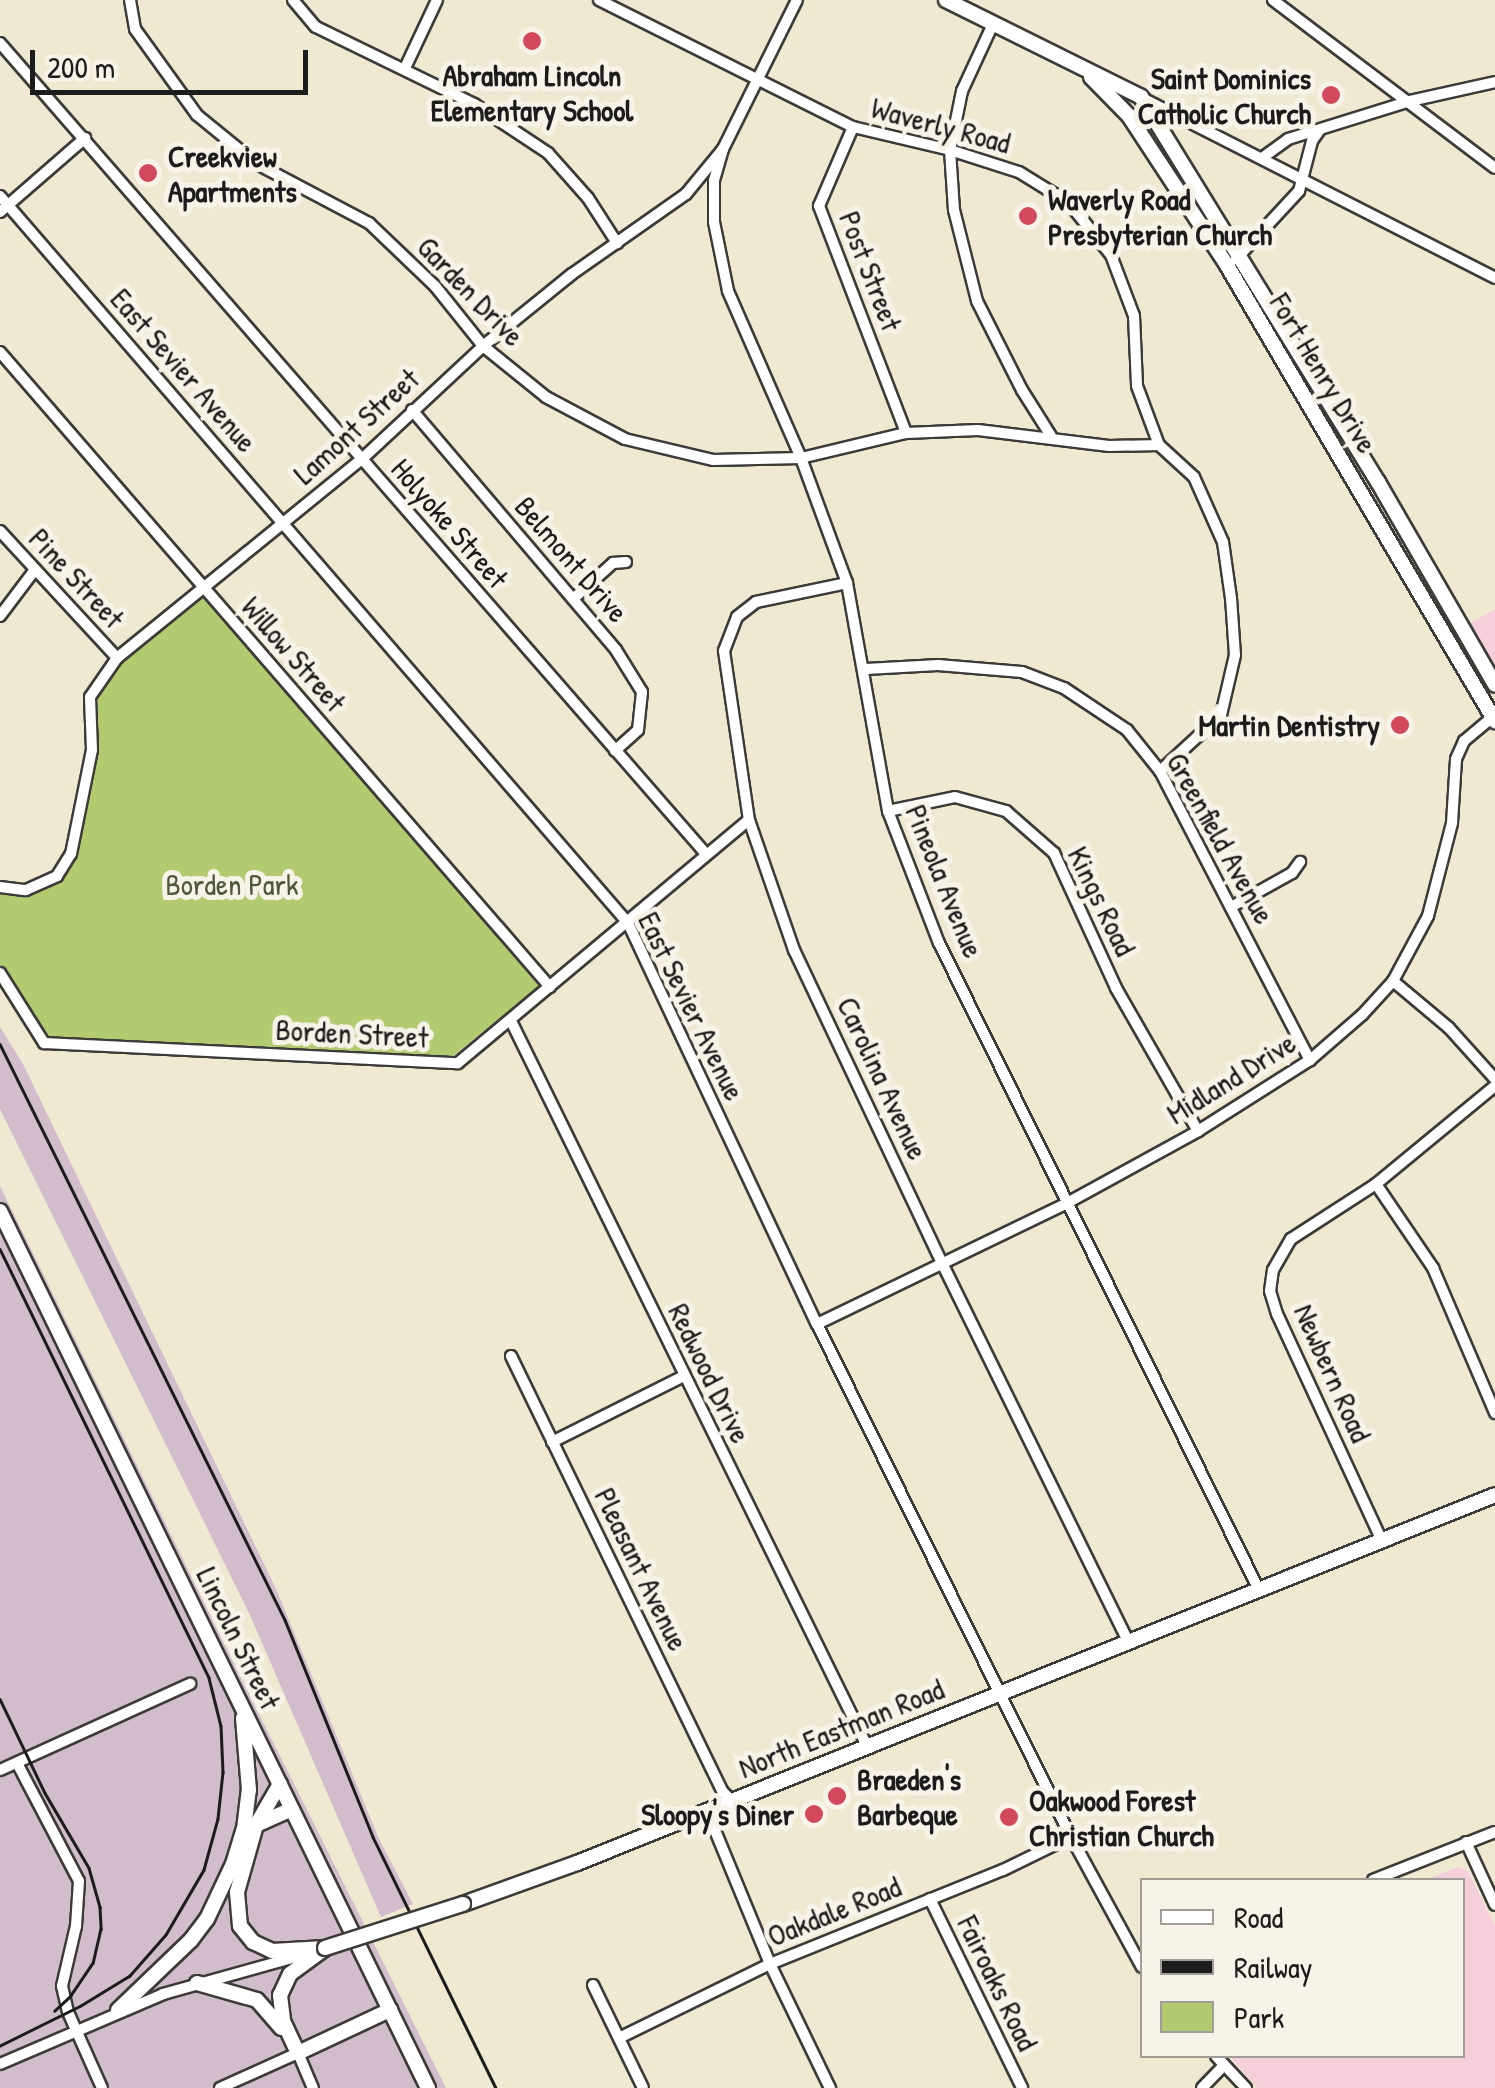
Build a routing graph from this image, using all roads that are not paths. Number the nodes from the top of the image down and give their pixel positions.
1 (130, 0) edge
2 (293, 0) edge
3 (437, 0) edge
4 (600, 0) edge
5 (797, 0) edge
6 (946, 0) edge
7 (1273, 0) edge
8 (993, 24) junction
9 (0, 44) edge
10 (405, 68) junction
11 (1084, 69) junction
12 (757, 79) junction
13 (1494, 82) edge
14 (1141, 97) junction
15 (1410, 101) junction
16 (853, 128) junction
17 (1320, 130) junction
18 (86, 138) junction
19 (1150, 146) junction
20 (723, 148) junction
21 (950, 150) junction
22 (1262, 158) junction
23 (1495, 168) edge
24 (1191, 177) junction
25 (1305, 180) junction
26 (2, 204) edge
27 (617, 244) junction
28 (1240, 254) junction
29 (1228, 267) junction
30 (1495, 278) edge
31 (483, 346) junction
32 (0, 352) edge
33 (412, 410) junction
34 (906, 433) junction
35 (1051, 436) junction
36 (1159, 445) junction
37 (801, 458) junction
38 (362, 459) junction
39 (284, 523) junction
40 (0, 531) edge
41 (626, 562) dead end
42 (34, 571) junction
43 (847, 583) junction
44 (204, 589) junction
45 (572, 599) junction
46 (0, 616) edge
47 (117, 658) junction
48 (866, 670) junction
49 (1495, 685) edge
50 (1494, 719) edge
51 (615, 751) junction
52 (1160, 770) junction
53 (888, 811) junction
54 (749, 820) junction
55 (705, 853) junction
56 (1300, 862) dead end
57 (0, 886) edge
58 (1231, 907) junction
59 (628, 923) junction
60 (0, 973) edge
61 (1393, 981) junction
62 (550, 988) junction
63 (511, 1021) junction
64 (1310, 1060) junction
65 (1495, 1082) edge
66 (1198, 1132) junction
67 (1376, 1184) junction
68 (1069, 1202) junction
69 (0, 1212) edge
70 (942, 1264) junction
71 (817, 1324) junction
72 (510, 1356) dead end
73 (684, 1376) junction
74 (1490, 1388) edge
75 (1495, 1413) edge
76 (552, 1442) junction
77 (1495, 1495) edge
78 (1382, 1541) junction
79 (1260, 1590) junction
80 (1129, 1642) junction
81 (190, 1684) dead end
82 (1000, 1694) junction
83 (242, 1707) junction
84 (867, 1746) junction
85 (17, 1763) junction
86 (0, 1770) edge
87 (280, 1784) junction
88 (732, 1801) junction
89 (292, 1809) junction
90 (708, 1811) junction
91 (256, 1825) junction
92 (1495, 1832) edge
93 (1070, 1837) junction
94 (1466, 1842) junction
95 (1378, 1878) edge
96 (930, 1899) junction
97 (1495, 1905) edge
98 (325, 1948) junction
99 (1140, 1963) edge
100 (770, 1964) junction
101 (198, 1983) junction
102 (592, 1984) dead end
103 (118, 2010) junction
104 (390, 2010) junction
105 (76, 2031) junction
106 (618, 2038) junction
107 (295, 2046) junction
108 (1220, 2060) edge
109 (0, 2064) edge
110 (102, 2088) edge
111 (220, 2088) edge
112 (313, 2088) edge
113 (428, 2088) edge
114 (643, 2088) edge
115 (830, 2088) edge
116 (1022, 2088) edge
117 (1202, 2088) edge
118 (1246, 2088) edge

1 - 31 street, Garden Drive
2 - 10 street
3 - 10 street
4 - 12 street, Waverly Road
5 - 12 street, Lamont Street
6 - 8 main road
7 - 15 street
8 - 11 main road
8 - 21 street
9 - 18 street, Holyoke Street
10 - 27 street
11 - 14 main road
11 - 19 main road, Fort Henry Drive
12 - 16 street, Waverly Road
12 - 20 street, Lamont Street
13 - 15 street
14 - 22 street
14 - 24 main road, Fort Henry Drive
15 - 17 street
15 - 23 street
16 - 21 street, Waverly Road
16 - 34 street, Post Street
17 - 22 street
17 - 25 street
18 - 26 street
18 - 38 street, Holyoke Street
19 - 24 main road
19 - 29 main road, Fort Henry Drive
20 - 27 street, Lamont Street
20 - 37 street, Pineola Avenue
21 - 35 street
21 - 36 street, Waverly Road
22 - 25 street
24 - 28 main road, Fort Henry Drive
25 - 28 street
25 - 30 street
26 - 39 street, East Sevier Avenue
27 - 31 street, Lamont Street
28 - 29 street
28 - 49 main road, Fort Henry Drive
29 - 50 main road, Fort Henry Drive
31 - 33 street, Lamont Street
31 - 37 street, Garden Drive
32 - 44 street, Willow Street
33 - 38 street, Lamont Street
33 - 45 street, Belmont Drive
34 - 35 street, Garden Drive
34 - 37 street, Garden Drive
35 - 36 street, Garden Drive
36 - 52 street, Waverly Road
37 - 43 street, Pineola Avenue
38 - 39 street, Lamont Street
38 - 51 street, Holyoke Street
39 - 44 street, Lamont Street
39 - 59 street, East Sevier Avenue
40 - 42 street, Pine Street
41 - 45 street
42 - 46 street
42 - 47 street, Pine Street
43 - 48 street, Pineola Avenue
43 - 54 street, Carolina Avenue
44 - 47 street, Lamont Street
44 - 62 street, Willow Street
45 - 51 street, Belmont Drive
47 - 57 street, Lamont Street
48 - 52 street, Greenfield Avenue
48 - 53 street, Pineola Avenue
50 - 61 street, Midland Drive
51 - 55 street, Holyoke Street
52 - 58 street, Greenfield Avenue
53 - 66 street, Kings Road
53 - 68 street, Pineola Avenue
54 - 55 street, Borden Street
54 - 70 street, Carolina Avenue
55 - 59 street, Borden Street
56 - 58 street
58 - 64 street, Greenfield Avenue
59 - 62 street, Borden Street
59 - 71 street, East Sevier Avenue
60 - 63 street, Borden Street
61 - 64 street, Midland Drive
61 - 65 street
62 - 63 street, Borden Street
63 - 73 street, Redwood Drive
64 - 66 street, Midland Drive
65 - 67 street, Newbern Road
66 - 68 street, Midland Drive
67 - 74 street
67 - 78 street, Newbern Road
68 - 70 street, Midland Drive
68 - 79 street, Pineola Avenue
69 - 83 main road, Lincoln Street
70 - 71 street, Midland Drive
70 - 80 street, Carolina Avenue
71 - 82 street, East Sevier Avenue
72 - 76 street, Pleasant Avenue
73 - 76 street
73 - 84 street, Redwood Drive
74 - 75 street
76 - 88 street, Pleasant Avenue
77 - 78 main road, North Eastman Road
78 - 79 main road, North Eastman Road
79 - 80 main road, North Eastman Road
80 - 82 main road, North Eastman Road
81 - 85 street
82 - 84 main road, North Eastman Road
82 - 93 street, East Sevier Avenue
83 - 87 main road, Lincoln Street
83 - 103 main road
84 - 88 main road, North Eastman Road
85 - 86 street
85 - 105 street
87 - 89 main road, Lincoln Street
87 - 91 main road
88 - 90 main road, North Eastman Road
89 - 91 main road
89 - 104 main road, Lincoln Street
90 - 98 main road, North Eastman Road, bridge
90 - 100 street
91 - 98 main road
92 - 94 street
93 - 96 street, Oakdale Road
93 - 99 street, East Sevier Avenue
94 - 95 street
94 - 97 street
96 - 100 street, Oakdale Road
96 - 116 street, Fairoaks Road
98 - 101 street, North Eastman Road
98 - 107 main road
100 - 106 street, Oakdale Road
100 - 115 street
101 - 103 street, North Eastman Road
101 - 107 main road
102 - 106 street
103 - 105 street, North Eastman Road
104 - 107 main road
104 - 113 main road, Lincoln Street
105 - 109 street, North Eastman Road
105 - 110 street
106 - 114 street
107 - 111 street
107 - 112 street
108 - 117 street
108 - 118 street

